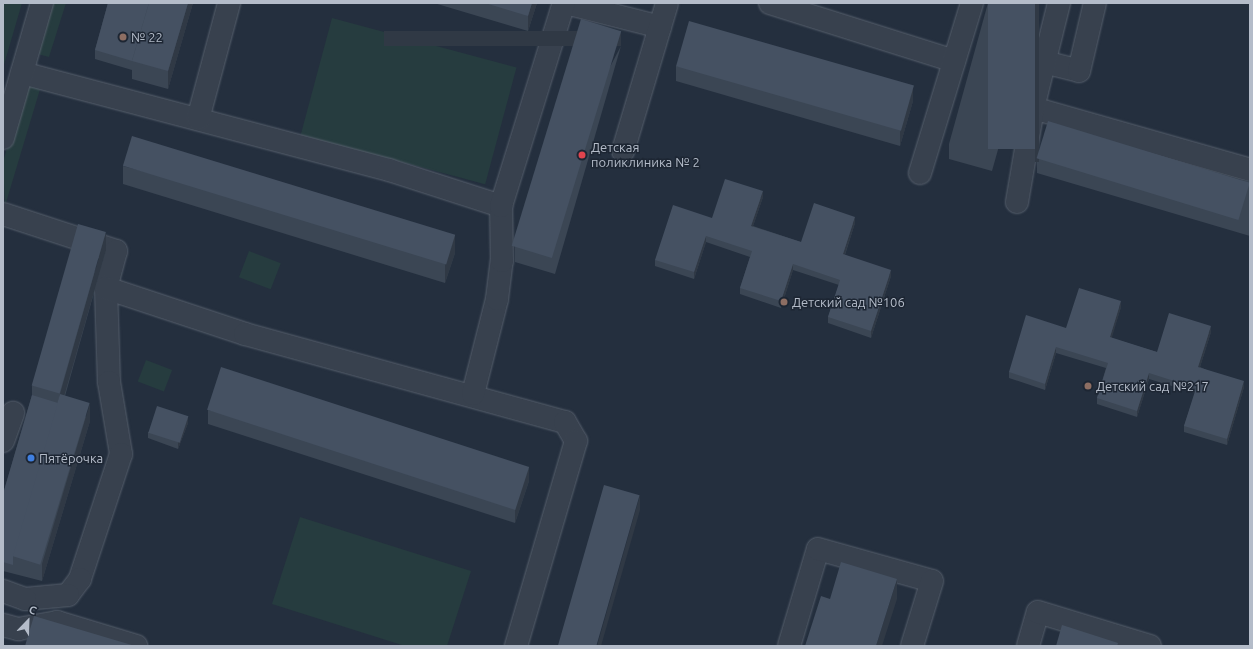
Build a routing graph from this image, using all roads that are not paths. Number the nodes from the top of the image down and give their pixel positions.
1 (42, 3) edge
2 (229, 3) edge
3 (565, 3) edge
4 (668, 3) edge
5 (770, 3) edge
6 (972, 3) edge
7 (1059, 3) edge
8 (1095, 3) edge
9 (660, 27) junction
10 (954, 61) junction
11 (1044, 62) junction
12 (22, 72) junction
13 (1033, 108) junction
14 (198, 119) junction
15 (3, 138) edge
16 (622, 151) dead end
17 (1250, 170) edge
18 (920, 173) dead end
19 (1017, 202) dead end
20 (501, 206) junction
21 (3, 214) edge
22 (106, 288) junction
23 (473, 394) junction
24 (13, 413) dead end
25 (3, 442) edge
26 (3, 591) edge
27 (3, 625) edge
28 (136, 646) edge
29 (516, 646) edge
30 (789, 646) edge
31 (912, 646) edge
32 (1028, 646) edge
33 (1150, 646) edge

1 - 12 street
2 - 14 street
3 - 9 street
3 - 20 street
4 - 9 street
5 - 10 street
6 - 10 street
7 - 11 street
8 - 11 street
9 - 16 street
10 - 18 street
11 - 13 street
12 - 14 street
12 - 15 street
13 - 17 street
13 - 19 street
14 - 20 street
20 - 23 street
21 - 22 street
22 - 23 street
22 - 26 street
23 - 29 street
24 - 25 street
27 - 28 street
30 - 31 street
32 - 33 street

